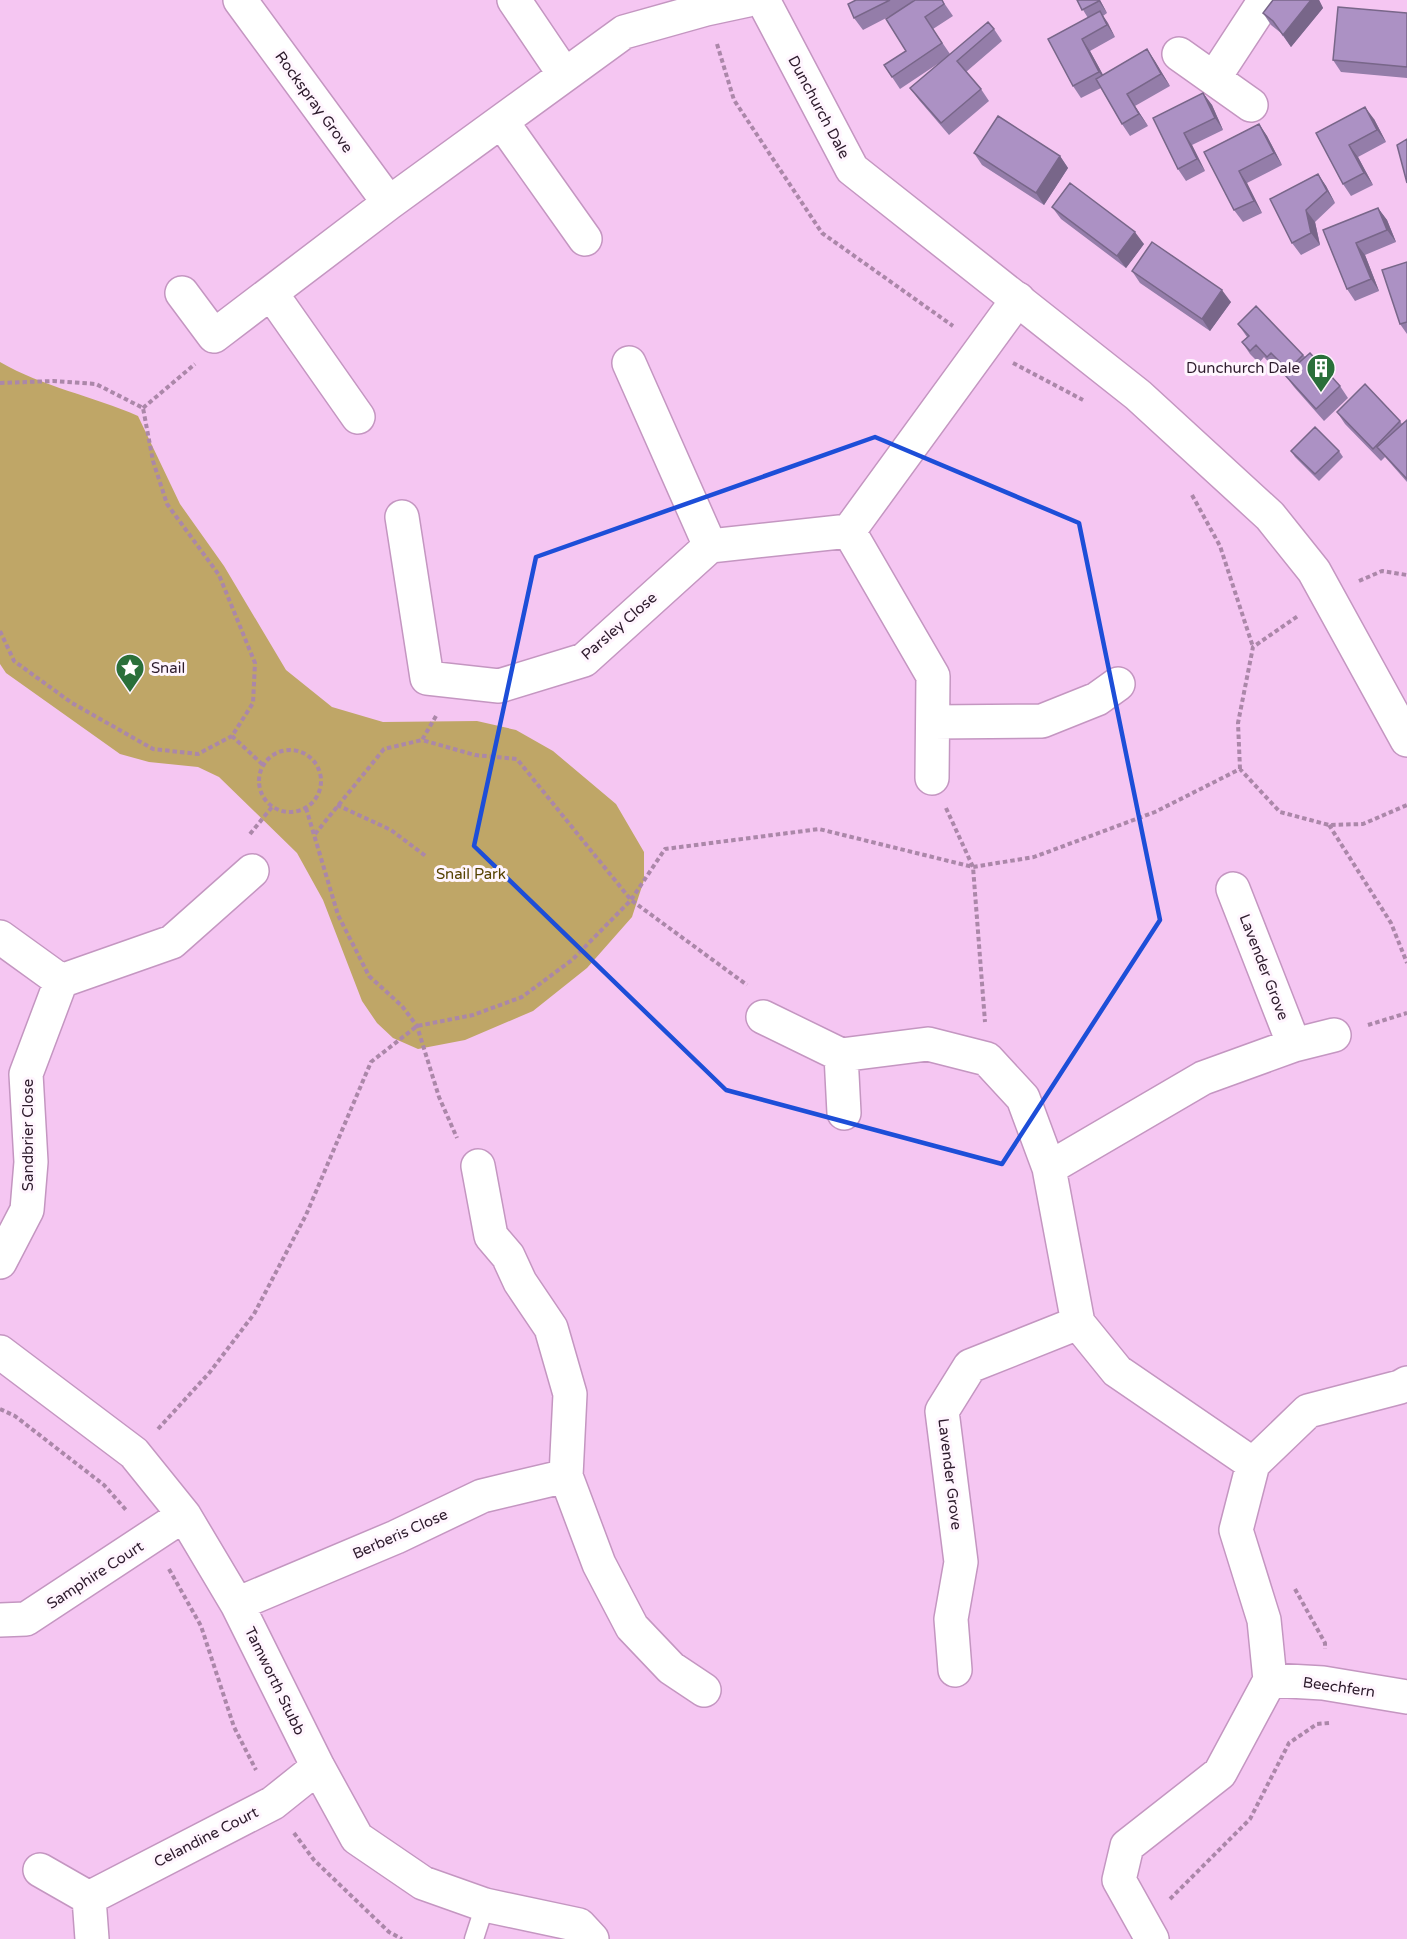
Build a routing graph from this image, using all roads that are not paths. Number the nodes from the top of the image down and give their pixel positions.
1 (240, 0) edge
2 (514, 0) edge
3 (748, 0) edge
4 (763, 0) edge
5 (1265, 0) edge
6 (1179, 54) dead end
7 (564, 74) junction
8 (1214, 78) junction
9 (1251, 105) dead end
10 (502, 122) junction
11 (389, 203) junction
12 (585, 239) dead end
13 (182, 293) dead end
14 (271, 293) junction
15 (1018, 299) junction
16 (629, 363) dead end
17 (358, 417) dead end
18 (402, 517) dead end
19 (849, 531) junction
20 (710, 546) junction
21 (1118, 684) dead end
22 (934, 722) junction
23 (1407, 740) edge
24 (932, 778) road end
25 (252, 871) dead end
26 (1233, 889) dead end
27 (0, 936) edge
28 (61, 981) junction
29 (763, 1017) road end
30 (1334, 1035) dead end
31 (1294, 1045) junction
32 (841, 1055) junction
33 (844, 1113) dead end
34 (478, 1166) road end
35 (1050, 1168) junction
36 (0, 1262) edge
37 (1078, 1323) junction
38 (0, 1352) edge
39 (1407, 1383) edge
40 (1253, 1464) junction
41 (566, 1476) junction
42 (184, 1515) junction
43 (237, 1604) junction
44 (0, 1620) edge
45 (955, 1670) dead end
46 (1270, 1680) junction
47 (704, 1690) dead end
48 (1407, 1697) edge
49 (318, 1767) junction
50 (40, 1870) dead end
51 (89, 1898) junction
52 (485, 1905) junction
53 (1147, 1933) edge
54 (92, 1938) edge
55 (474, 1939) edge
56 (592, 1939) edge

1 - 11 street, Rockspray Grove
2 - 7 street
3 - 7 street
4 - 15 street, Dunchurch Dale
5 - 8 street
6 - 8 street
7 - 10 street
8 - 9 street
10 - 11 street
10 - 12 street
11 - 14 street
13 - 14 street
14 - 17 street
15 - 19 street
15 - 23 street, Dunchurch Dale
16 - 20 street
18 - 20 street, Parsley Close
19 - 20 street
19 - 22 street
21 - 22 street
22 - 24 street
25 - 28 street
26 - 31 street, Lavender Grove
27 - 28 street
28 - 36 street, Sandbrier Close
29 - 32 street
30 - 31 street
31 - 35 street
32 - 33 street
32 - 35 street
34 - 41 street
35 - 37 street
37 - 40 street
37 - 45 street, Lavender Grove
38 - 42 street, Tamworth Stubb
39 - 40 street
40 - 46 street
41 - 43 street, Berberis Close
41 - 47 street
42 - 43 street, Tamworth Stubb
42 - 44 street, Samphire Court
43 - 49 street, Tamworth Stubb
46 - 48 street, Beechfern
46 - 53 street
49 - 51 street, Celandine Court
49 - 52 street, Tamworth Stubb
50 - 51 street
51 - 54 street
52 - 55 lane
52 - 56 street, Tamworth Stubb

